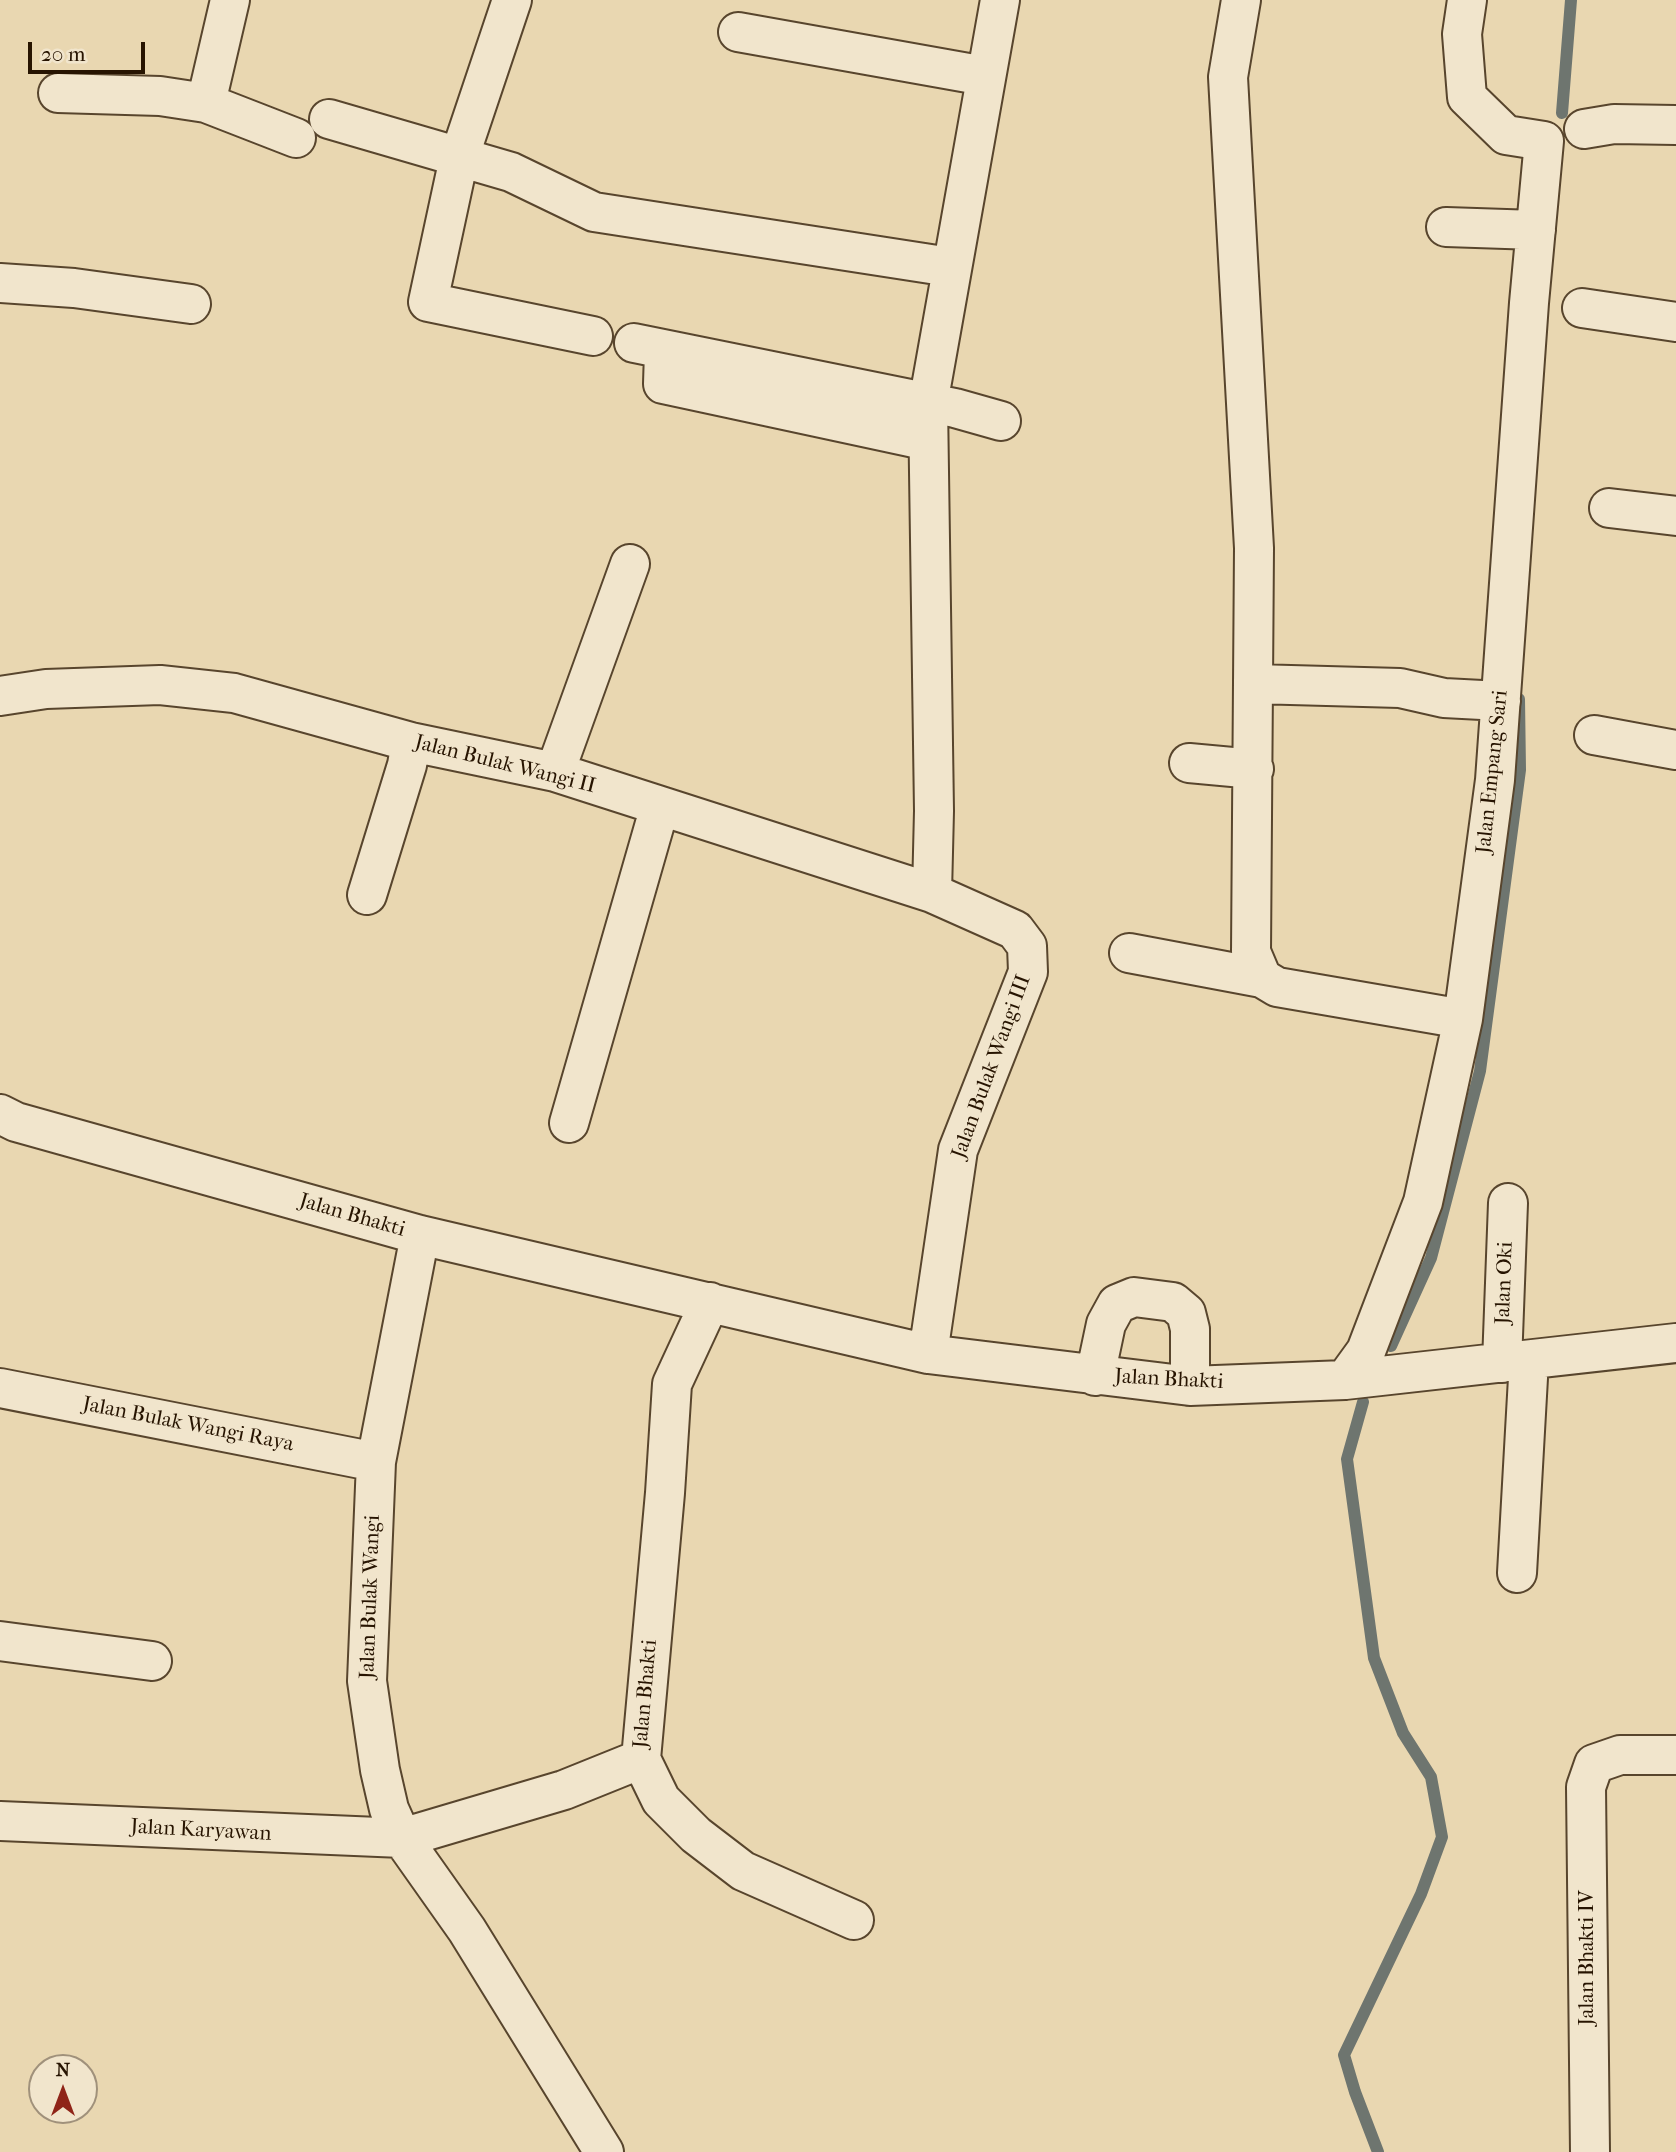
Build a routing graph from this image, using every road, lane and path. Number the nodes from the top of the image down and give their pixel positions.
1 (230, 0) edge
2 (512, 0) edge
3 (1000, 0) edge
4 (1241, 0) edge
5 (1467, 0) edge
6 (738, 32) dead end
7 (985, 76) junction
8 (58, 93) dead end
9 (206, 103) junction
10 (329, 119) dead end
11 (1676, 125) edge
12 (1584, 129) dead end
13 (296, 138) dead end
14 (459, 158) junction
15 (1446, 227) dead end
16 (1536, 230) junction
17 (950, 267) junction
18 (0, 283) edge
19 (191, 304) dead end
20 (1582, 308) dead end
21 (1676, 322) edge
22 (593, 336) dead end
23 (928, 404) junction
24 (1000, 421) dead end
25 (928, 441) junction
26 (1609, 508) dead end
27 (1676, 516) edge
28 (630, 564) dead end
29 (1254, 684) junction
30 (0, 696) edge
31 (1501, 701) junction
32 (1594, 735) dead end
33 (411, 742) junction
34 (1676, 750) edge
35 (1189, 763) dead end
36 (1254, 769) junction
37 (555, 772) junction
38 (660, 806) junction
39 (932, 893) junction
40 (367, 895) dead end
41 (1027, 946) joint
42 (1129, 953) dead end
43 (1262, 978) junction
44 (1463, 1018) junction
45 (0, 1114) edge
46 (569, 1123) dead end
47 (1508, 1203) dead end
48 (420, 1235) junction
49 (709, 1302) junction
50 (1676, 1343) edge
51 (928, 1353) junction
52 (1515, 1362) junction
53 (1095, 1376) junction
54 (1345, 1380) junction
55 (1190, 1386) junction
56 (0, 1388) edge
57 (376, 1462) junction
58 (1517, 1573) dead end
59 (0, 1642) edge
60 (152, 1661) dead end
61 (1676, 1755) edge
62 (641, 1759) junction
63 (0, 1821) edge
64 (402, 1838) junction
65 (854, 1920) dead end
66 (604, 2152) edge
67 (1590, 2152) edge

1 - 9 street
2 - 14 street
3 - 7 street
4 - 29 street
5 - 16 street, Jalan Empang Sari
6 - 7 street
7 - 17 street
8 - 9 street
9 - 13 street
10 - 14 street
11 - 12 street
14 - 17 street
14 - 22 street
15 - 16 street
16 - 31 street, Jalan Empang Sari
17 - 23 street
18 - 19 street
20 - 21 street
23 - 24 street
23 - 25 street
23 - 25 street
25 - 39 street
26 - 27 street
28 - 37 street
29 - 31 street
29 - 36 street
30 - 33 street, Jalan Bulak Wangi II
31 - 44 street, Jalan Empang Sari
32 - 34 street
33 - 37 street, Jalan Bulak Wangi II
33 - 40 street
35 - 36 street
36 - 43 street
37 - 38 street, Jalan Bulak Wangi II
38 - 39 street, Jalan Bulak Wangi II
38 - 46 street
39 - 41 street, Jalan Bulak Wangi II
41 - 51 street, Jalan Bulak Wangi III
42 - 43 street
43 - 44 street
44 - 54 street, Jalan Empang Sari
45 - 48 street, Jalan Bhakti
47 - 52 street, Jalan Oki
48 - 49 street, Jalan Bhakti
48 - 57 street, Jalan Bulak Wangi
49 - 51 street, Jalan Bhakti
49 - 62 street, Jalan Bhakti
50 - 52 street, Jalan Bhakti
51 - 53 street, Jalan Bhakti
52 - 54 street, Jalan Bhakti
52 - 58 street, Jalan Oki
53 - 55 street, Jalan Bhakti
53 - 55 street
54 - 55 street, Jalan Bhakti
56 - 57 street, Jalan Bulak Wangi Raya
57 - 64 street, Jalan Bulak Wangi
59 - 60 street
61 - 67 street, Jalan Bhakti IV
62 - 64 street, Jalan Bhakti
62 - 65 street
63 - 64 street, Jalan Karyawan
64 - 66 street, Jalan Bulak Wangi

